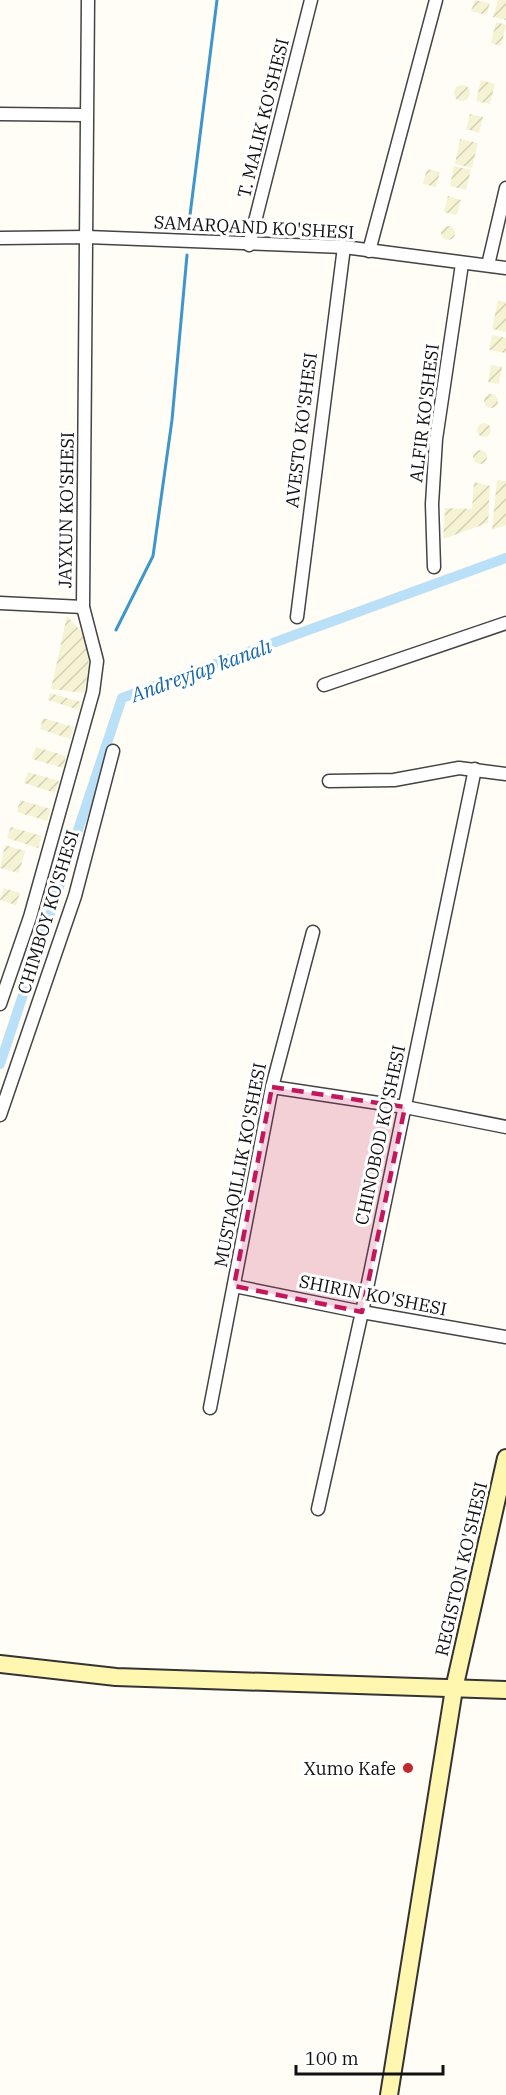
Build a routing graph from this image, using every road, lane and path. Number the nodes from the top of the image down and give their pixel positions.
1 (88, 0) edge
2 (312, 0) edge
3 (436, 0) edge
4 (0, 114) edge
5 (86, 115) junction
6 (506, 188) edge
7 (87, 237) junction
8 (0, 238) edge
9 (249, 245) junction
10 (344, 247) junction
11 (369, 251) junction
12 (462, 264) junction
13 (488, 265) junction
14 (506, 268) edge
15 (434, 567) dead end
16 (0, 603) edge
17 (83, 606) junction
18 (297, 617) dead end
19 (506, 623) edge
20 (324, 685) dead end
21 (113, 752) dead end
22 (475, 769) junction
23 (506, 774) edge
24 (329, 781) dead end
25 (313, 932) dead end
26 (0, 1004) edge
27 (272, 1087) junction
28 (405, 1107) junction
29 (0, 1115) edge
30 (506, 1127) edge
31 (234, 1286) junction
32 (362, 1312) junction
33 (506, 1337) edge
34 (210, 1408) dead end
35 (506, 1458) edge
36 (318, 1509) dead end
37 (0, 1664) edge
38 (454, 1689) junction
39 (506, 1690) edge
40 (389, 2095) edge

1 - 5 street, JAYXUN KO'SHESI
2 - 9 street, T. MALIK KO'SHESI
3 - 11 street
4 - 5 street
5 - 7 street, JAYXUN KO'SHESI
6 - 13 street
7 - 8 street, SAMARQAND KO'SHESI
7 - 9 street, SAMARQAND KO'SHESI
7 - 17 street, JAYXUN KO'SHESI
9 - 10 street, SAMARQAND KO'SHESI
10 - 11 street, SAMARQAND KO'SHESI
10 - 18 street, AVESTO KO'SHESI
11 - 12 street, SAMARQAND KO'SHESI
12 - 13 street, SAMARQAND KO'SHESI
12 - 15 street, ALFIR KO'SHESI
13 - 14 street, SAMARQAND KO'SHESI
16 - 17 street
17 - 26 street, JAYXUN KO'SHESI
19 - 20 street
21 - 29 street, CHIMBOY KO'SHESI
22 - 23 street
22 - 24 street
22 - 28 street, CHINOBOD KO'SHESI
25 - 27 street, MUSTAQILLIK KO'SHESI
27 - 28 street
27 - 31 street, MUSTAQILLIK KO'SHESI
28 - 30 street
28 - 32 street, CHINOBOD KO'SHESI
31 - 32 street, SHIRIN KO'SHESI
31 - 34 street, MUSTAQILLIK KO'SHESI
32 - 33 street, SHIRIN KO'SHESI
32 - 36 street, CHINOBOD KO'SHESI
35 - 38 street, REGISTON KO'SHESI
37 - 38 street
38 - 39 street
38 - 40 street, REGISTON KO'SHESI

